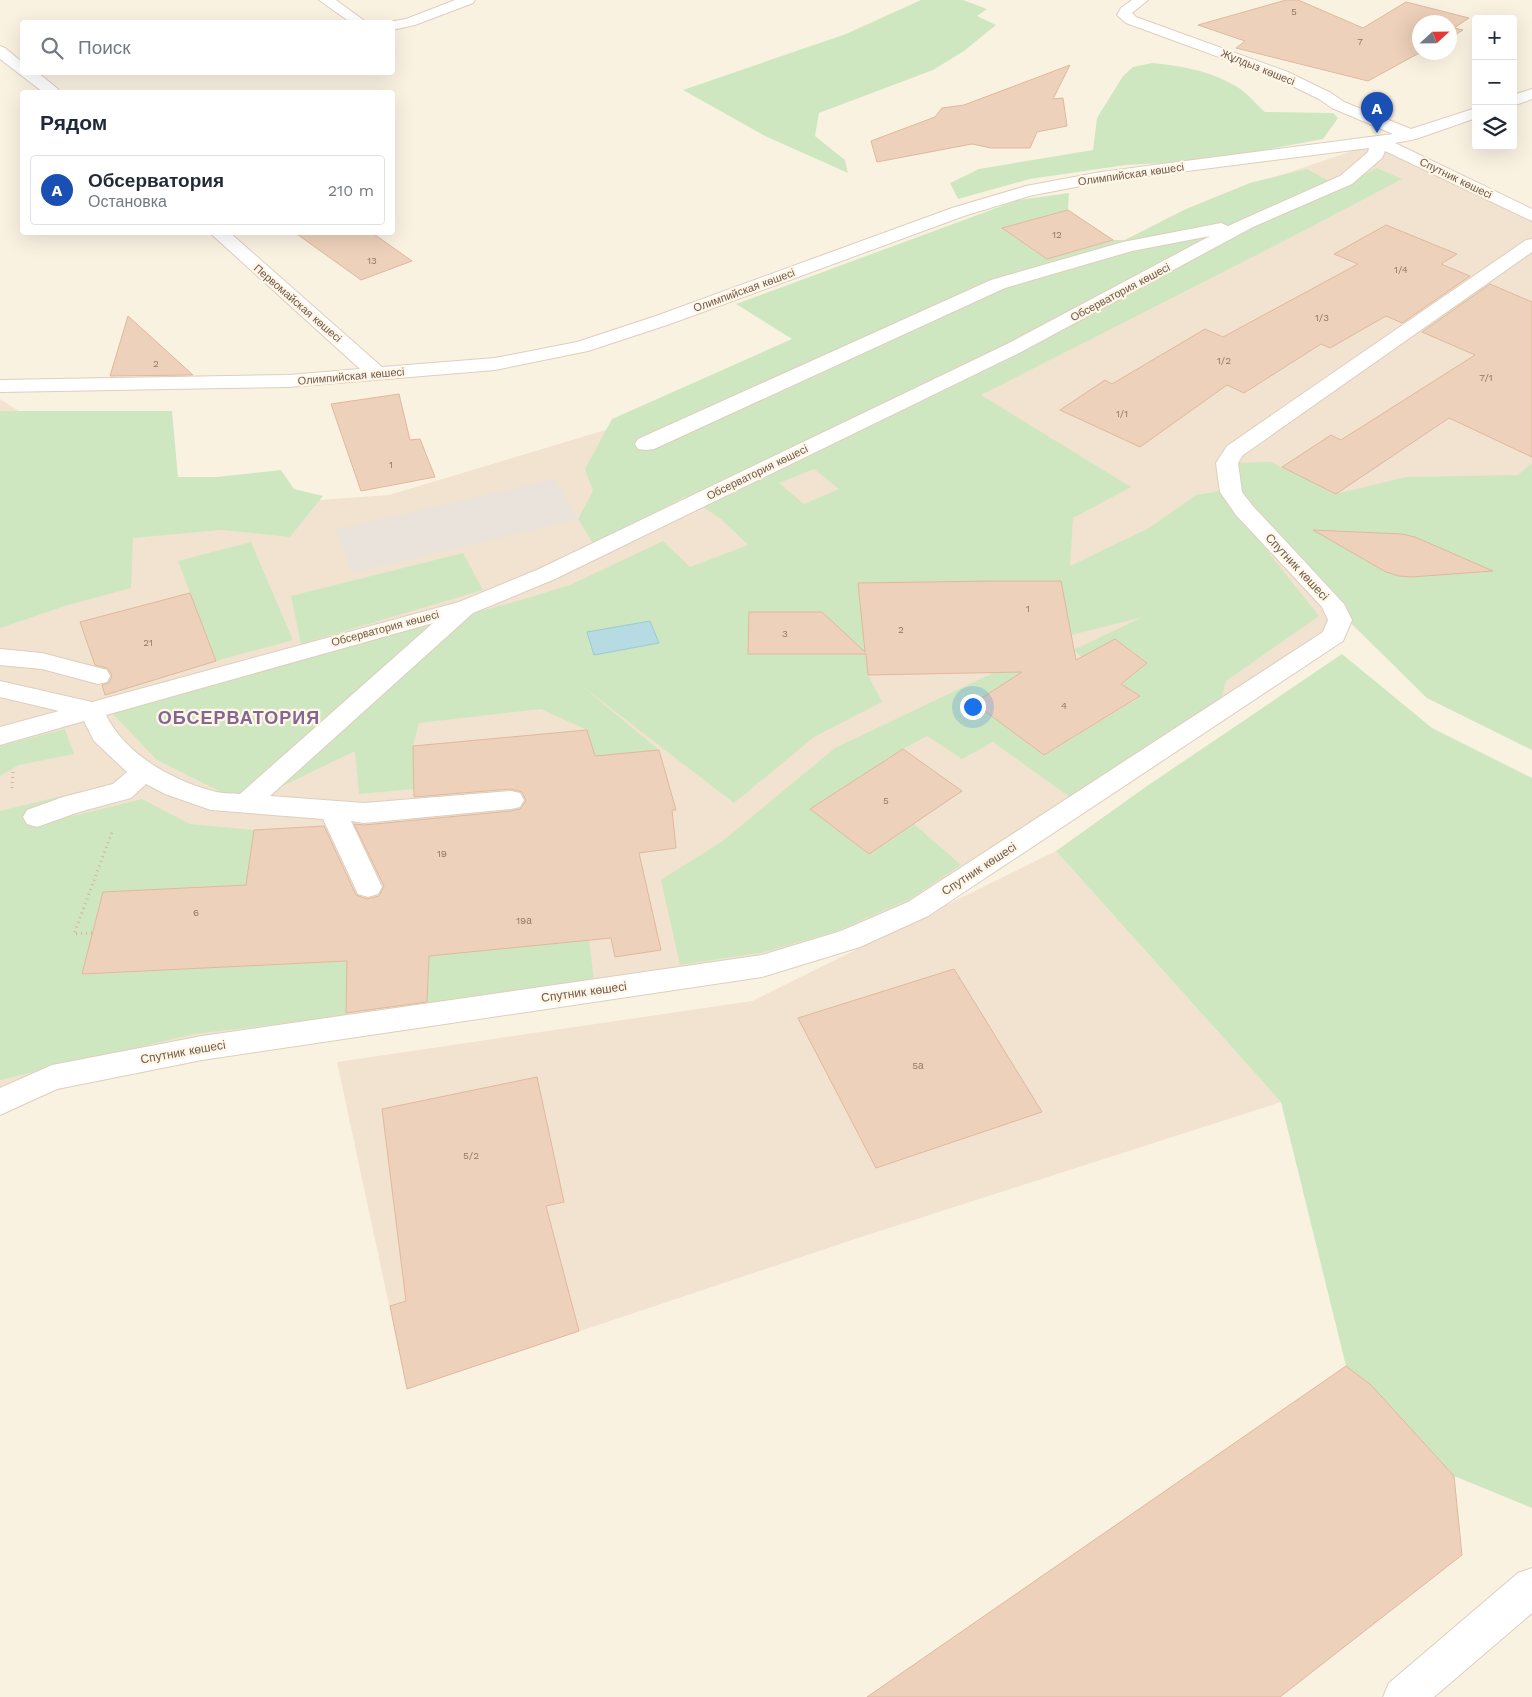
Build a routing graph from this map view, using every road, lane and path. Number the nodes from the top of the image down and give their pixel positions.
1 (326, 0) edge
2 (468, 0) edge
3 (1141, 0) edge
4 (356, 20) edge
5 (395, 25) edge
6 (0, 51) edge
7 (20, 67) edge
8 (31, 75) edge
9 (50, 90) edge
10 (1532, 94) edge
11 (1517, 100) edge
12 (1472, 114) edge
13 (1410, 135) junction
14 (1379, 142) junction
15 (1532, 216) edge
16 (1247, 223) junction
17 (221, 235) edge
18 (1532, 244) edge
19 (378, 374) junction
20 (0, 386) edge
21 (646, 444) dead end
22 (467, 607) junction
23 (0, 657) edge
24 (98, 676) dead end
25 (0, 688) edge
26 (91, 710) junction
27 (0, 736) edge
28 (143, 772) junction
29 (122, 790) junction
30 (511, 800) dead end
31 (245, 804) junction
32 (332, 810) junction
33 (37, 817) dead end
34 (368, 887) dead end
35 (92, 933) dead end
36 (0, 1102) edge
37 (1532, 1587) edge
38 (1404, 1697) edge

1 - 4 street
2 - 5 street
3 - 13 street, Жұлдыз көшесі
6 - 7 street
8 - 9 street
10 - 11 street
12 - 13 street, Олимпийская көшесі
13 - 14 street, Олимпийская көшесі
14 - 15 street, Спутник көшесі
14 - 16 street, Обсерватория көшесі
14 - 19 street, Олимпийская көшесі
16 - 21 street
16 - 22 street, Обсерватория көшесі
17 - 19 street, Первомайская көшесі
18 - 36 street, Спутник көшесі
19 - 20 street, Олимпийская көшесі
22 - 26 street, Обсерватория көшесі
22 - 31 street
23 - 24 street
25 - 26 street, Обсерватория көшесі
26 - 27 street, Обсерватория көшесі
26 - 28 street
28 - 29 street
28 - 31 street
29 - 33 street
29 - 35 path
30 - 32 street
31 - 32 street
32 - 34 street
37 - 38 street

